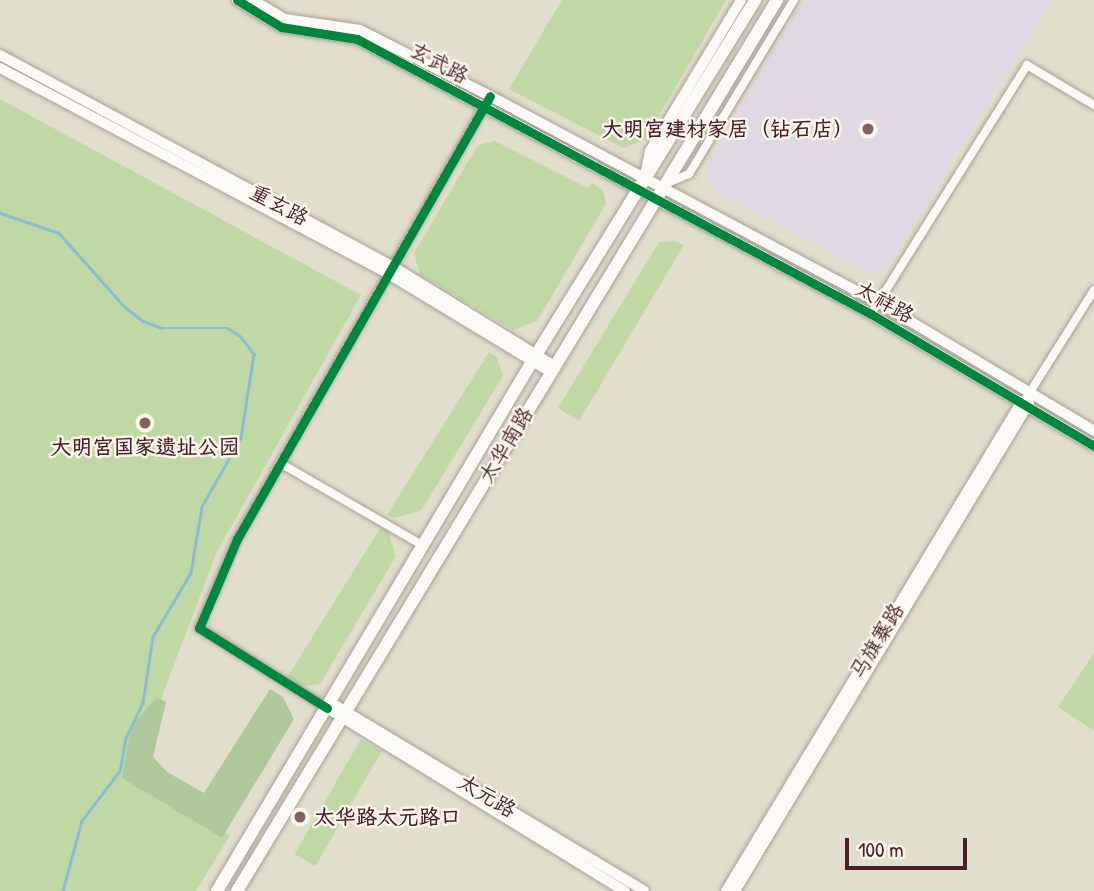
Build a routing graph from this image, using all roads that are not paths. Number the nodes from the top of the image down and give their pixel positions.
1 (237, 0) edge
2 (253, 0) edge
3 (777, 0) edge
4 (783, 0) edge
5 (794, 0) edge
6 (751, 1) edge
7 (769, 12) junction
8 (0, 55) edge
9 (0, 68) edge
10 (490, 96) junction
11 (1094, 105) edge
12 (484, 107) junction
13 (641, 182) junction
14 (663, 185) junction
15 (654, 199) junction
16 (389, 270) junction
17 (1094, 290) edge
18 (878, 302) junction
19 (871, 314) junction
20 (535, 358) junction
21 (551, 368) junction
22 (1031, 393) junction
23 (1025, 403) junction
24 (1094, 431) edge
25 (1094, 446) edge
26 (280, 463) junction
27 (424, 546) junction
28 (328, 705) junction
29 (345, 717) junction
30 (217, 891) edge
31 (237, 891) edge
32 (625, 891) edge
33 (644, 891) edge
34 (726, 891) edge
35 (735, 891) edge

1 - 12 street, 玄武路
2 - 10 street, 玄武路
3 - 7 main road, 太华南路
4 - 7 main road
5 - 14 street
6 - 13 main road, 太华南路
7 - 14 main road, 太华南路
8 - 16 street, 重玄路
9 - 16 street, 重玄路
10 - 12 street
10 - 13 street, 玄武路
11 - 18 street
12 - 13 street, 玄武路
12 - 16 street
13 - 14 street, 玄武路
13 - 15 street, 玄武路
13 - 20 main road, 太华南路
14 - 15 main road, 太华南路
14 - 18 street, 太祥路
15 - 19 street, 太祥路
15 - 21 main road, 太华南路
16 - 20 street, 重玄路
16 - 26 street
17 - 22 street, 马旗寨路
18 - 19 street
18 - 22 street, 太祥路
19 - 23 street, 太祥路
20 - 21 street, 重玄路
20 - 27 main road, 太华南路
21 - 29 main road, 太华南路
22 - 23 street, 马旗寨路
22 - 24 street, 太祥路
23 - 25 street, 太祥路
23 - 34 street, 马旗寨路
23 - 35 street, 马旗寨路
26 - 27 street
26 - 28 street
27 - 28 main road, 太华南路
28 - 29 main road, 太元路
28 - 30 main road, 太华南路
29 - 31 main road, 太华南路
29 - 32 main road, 太元路
29 - 33 main road, 太元路

